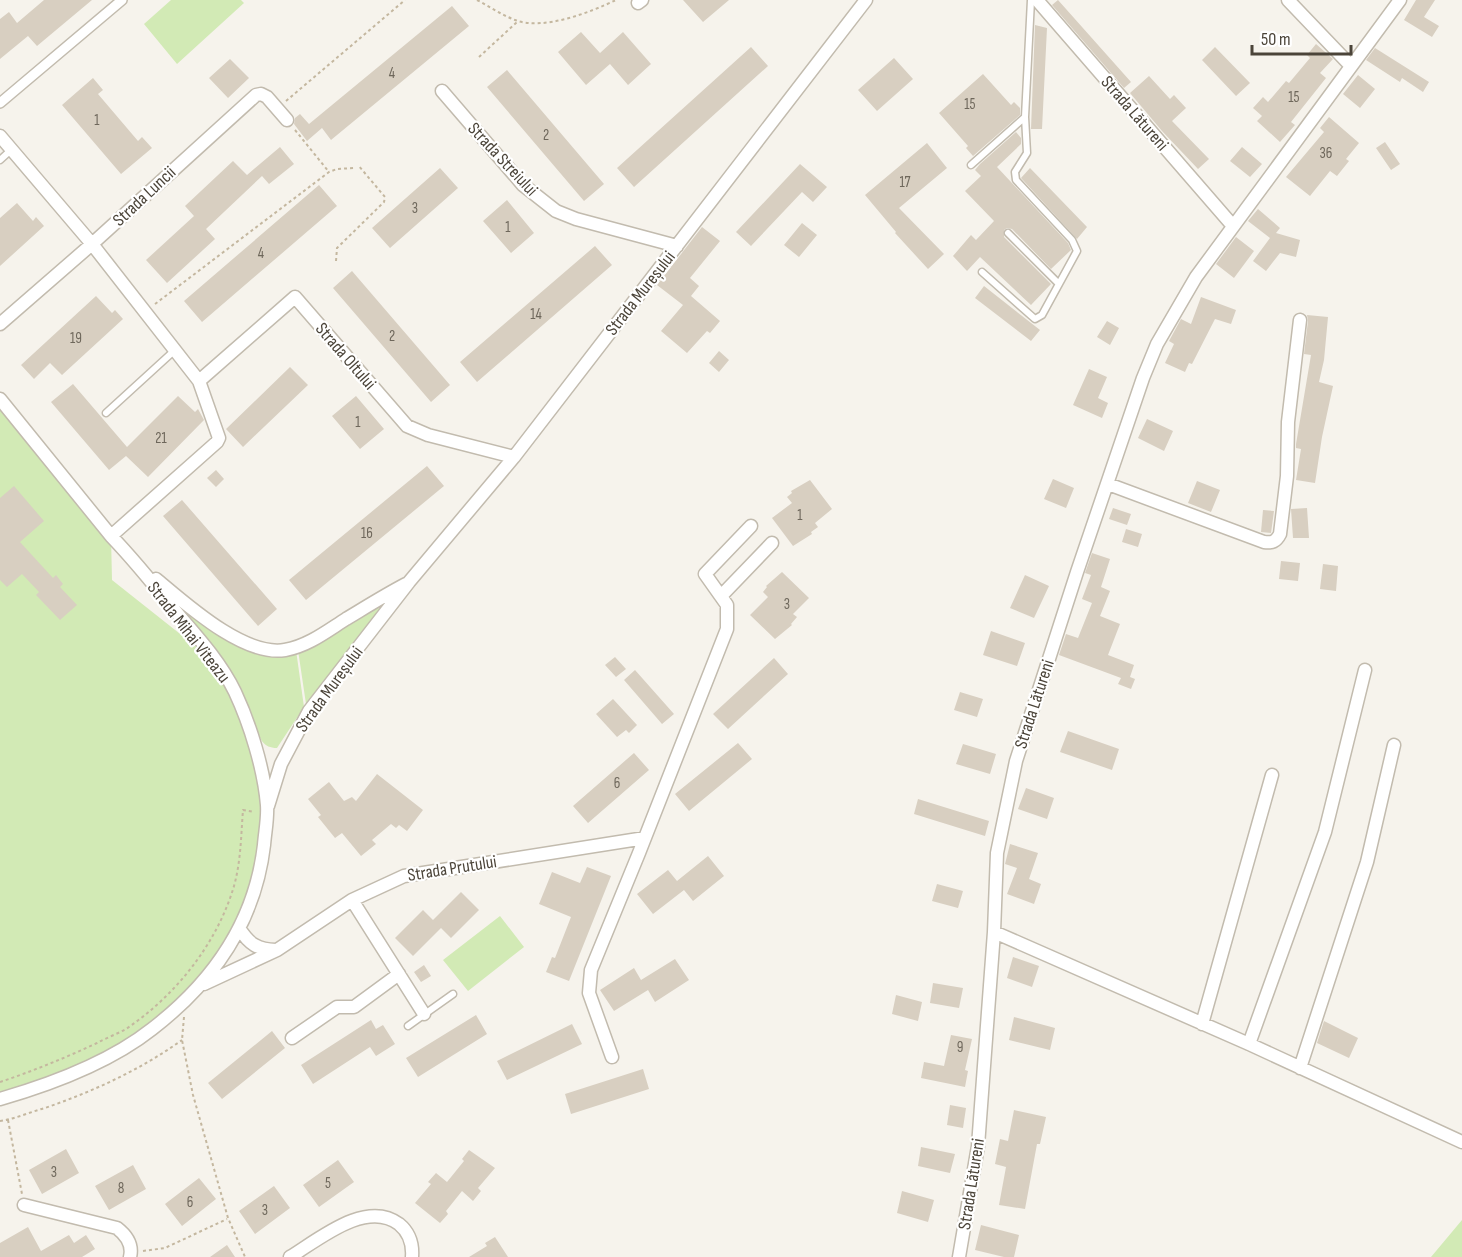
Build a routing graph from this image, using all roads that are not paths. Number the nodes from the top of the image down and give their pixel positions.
1 (122, 0) edge
2 (866, 0) edge
3 (1031, 0) edge
4 (1037, 0) edge
5 (1288, 0) edge
6 (1400, 0) edge
7 (1351, 66) junction
8 (442, 91) dead end
9 (0, 103) edge
10 (1025, 117) junction
11 (286, 120) road end
12 (0, 136) edge
13 (12, 149) junction
14 (0, 160) edge
15 (971, 165) dead end
16 (1233, 226) junction
17 (1008, 233) dead end
18 (92, 244) junction
19 (677, 246) junction
20 (982, 273) dead end
21 (1059, 284) junction
22 (1300, 320) dead end
23 (0, 324) edge
24 (175, 349) junction
25 (199, 381) junction
26 (0, 399) edge
27 (106, 413) dead end
28 (514, 457) junction
29 (1108, 484) junction
30 (751, 526) dead end
31 (111, 537) junction
32 (772, 543) dead end
33 (132, 557) junction
34 (409, 582) junction
35 (722, 595) junction
36 (1365, 670) dead end
37 (1394, 745) dead end
38 (1272, 775) dead end
39 (267, 811) junction
40 (645, 838) junction
41 (352, 900) junction
42 (240, 928) junction
43 (994, 932) junction
44 (277, 950) junction
45 (399, 974) junction
46 (199, 986) junction
47 (453, 994) dead end
48 (424, 1014) junction
49 (1202, 1024) junction
50 (408, 1026) dead end
51 (292, 1038) dead end
52 (1249, 1044) junction
53 (612, 1057) dead end
54 (1300, 1068) junction
55 (0, 1099) edge
56 (1462, 1142) edge
57 (24, 1206) road end
58 (131, 1255) edge
59 (290, 1257) edge
60 (412, 1257) edge
61 (959, 1257) edge

1 - 9 street
2 - 19 street, Strada Mureșului
3 - 10 lane
4 - 16 street, Strada Lătureni
5 - 7 street
6 - 7 street, Strada Lătureni
7 - 16 street, Strada Lătureni
8 - 19 street, Strada Streiului
10 - 15 lane
10 - 21 lane
11 - 18 street, Strada Luncii
12 - 13 street
13 - 14 lane
13 - 18 street
16 - 29 street, Strada Lătureni
17 - 21 lane
18 - 23 street, Strada Luncii
18 - 24 street
19 - 28 street, Strada Mureșului
20 - 21 lane
22 - 29 street
24 - 25 street
24 - 27 lane
25 - 28 street, Strada Oltului
25 - 31 street
26 - 31 street, Strada Mihai Viteazu
28 - 34 street, Strada Mureșului
29 - 43 street, Strada Lătureni
30 - 35 street
31 - 33 street, Strada Mihai Viteazu
32 - 35 street
33 - 34 street, Strada Mureșului
33 - 39 street, Strada Mihai Viteazu
34 - 39 street, Strada Mureșului
35 - 40 street
36 - 52 street
37 - 54 street
38 - 49 street
39 - 42 street, Strada Mihai Viteazu
40 - 41 street, Strada Prutului
40 - 53 street
41 - 44 street, Strada Prutului
41 - 45 street
42 - 44 street
42 - 46 street, Strada Mihai Viteazu
43 - 49 street
43 - 61 street, Strada Lătureni
44 - 46 street, Strada Prutului
45 - 48 street
45 - 51 street
46 - 55 street, Strada Mihai Viteazu
47 - 48 lane
48 - 50 lane
49 - 52 street
52 - 54 street
54 - 56 street
57 - 58 street
59 - 60 street

